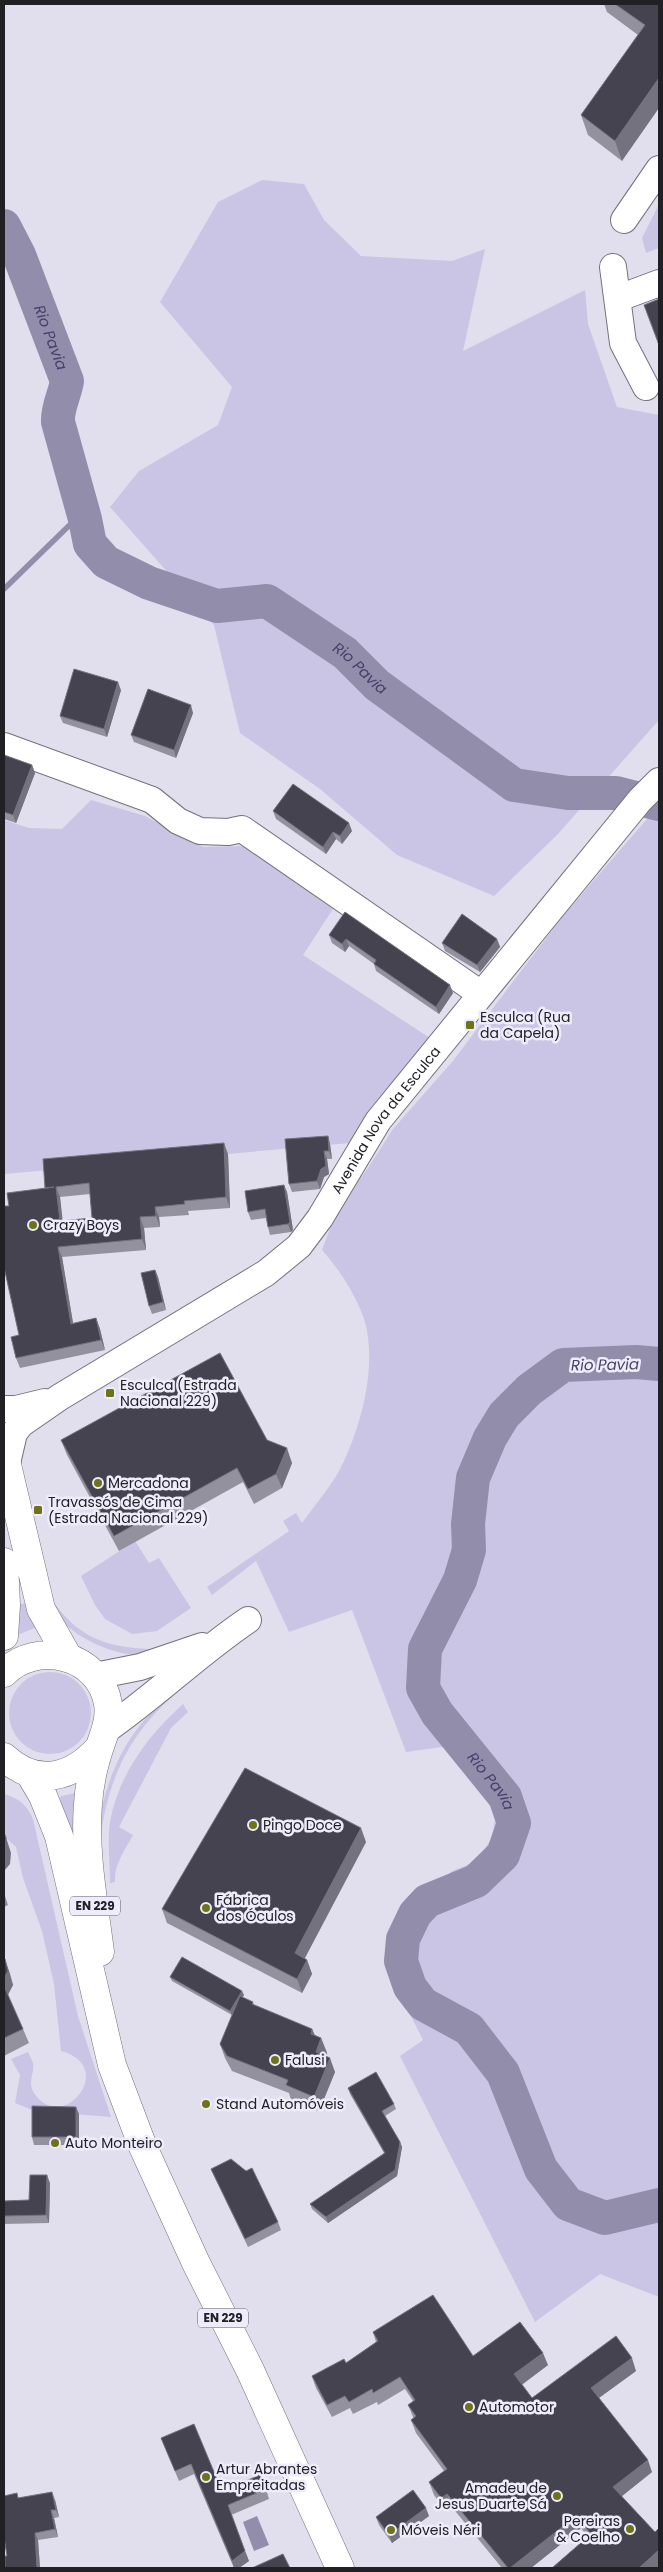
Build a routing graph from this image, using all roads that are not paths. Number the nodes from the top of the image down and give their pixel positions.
1 (659, 169) edge
2 (624, 220) dead end
3 (613, 266) dead end
4 (659, 283) edge
5 (619, 298) junction
6 (646, 386) dead end
7 (4, 746) edge
8 (646, 795) edge
9 (482, 994) junction
10 (60, 1397) junction
11 (4, 1409) edge
12 (6, 1457) edge
13 (4, 1562) edge
14 (248, 1620) dead end
15 (4, 1636) edge
16 (217, 1641) junction
17 (68, 1657) junction
18 (4, 1673) edge
19 (95, 1676) junction
20 (102, 1739) junction
21 (13, 1766) edge
22 (112, 2065) junction
23 (340, 2568) edge

1 - 2 street
3 - 5 street
4 - 5 street
5 - 6 street
7 - 9 street
8 - 9 street, Avenida Nova da Esculca
9 - 10 street, Avenida Nova da Esculca
10 - 11 street, Avenida Nova da Esculca
10 - 12 street, Avenida Nova da Esculca
12 - 17 main road, EN 229
13 - 15 main road
14 - 16 street
16 - 19 street
16 - 20 street
17 - 18 main road, EN 229
17 - 19 main road, EN 229
19 - 20 main road, EN 229
20 - 21 main road, EN 229
20 - 22 main road, EN 229
21 - 22 main road, EN 229
22 - 23 main road, EN 229

